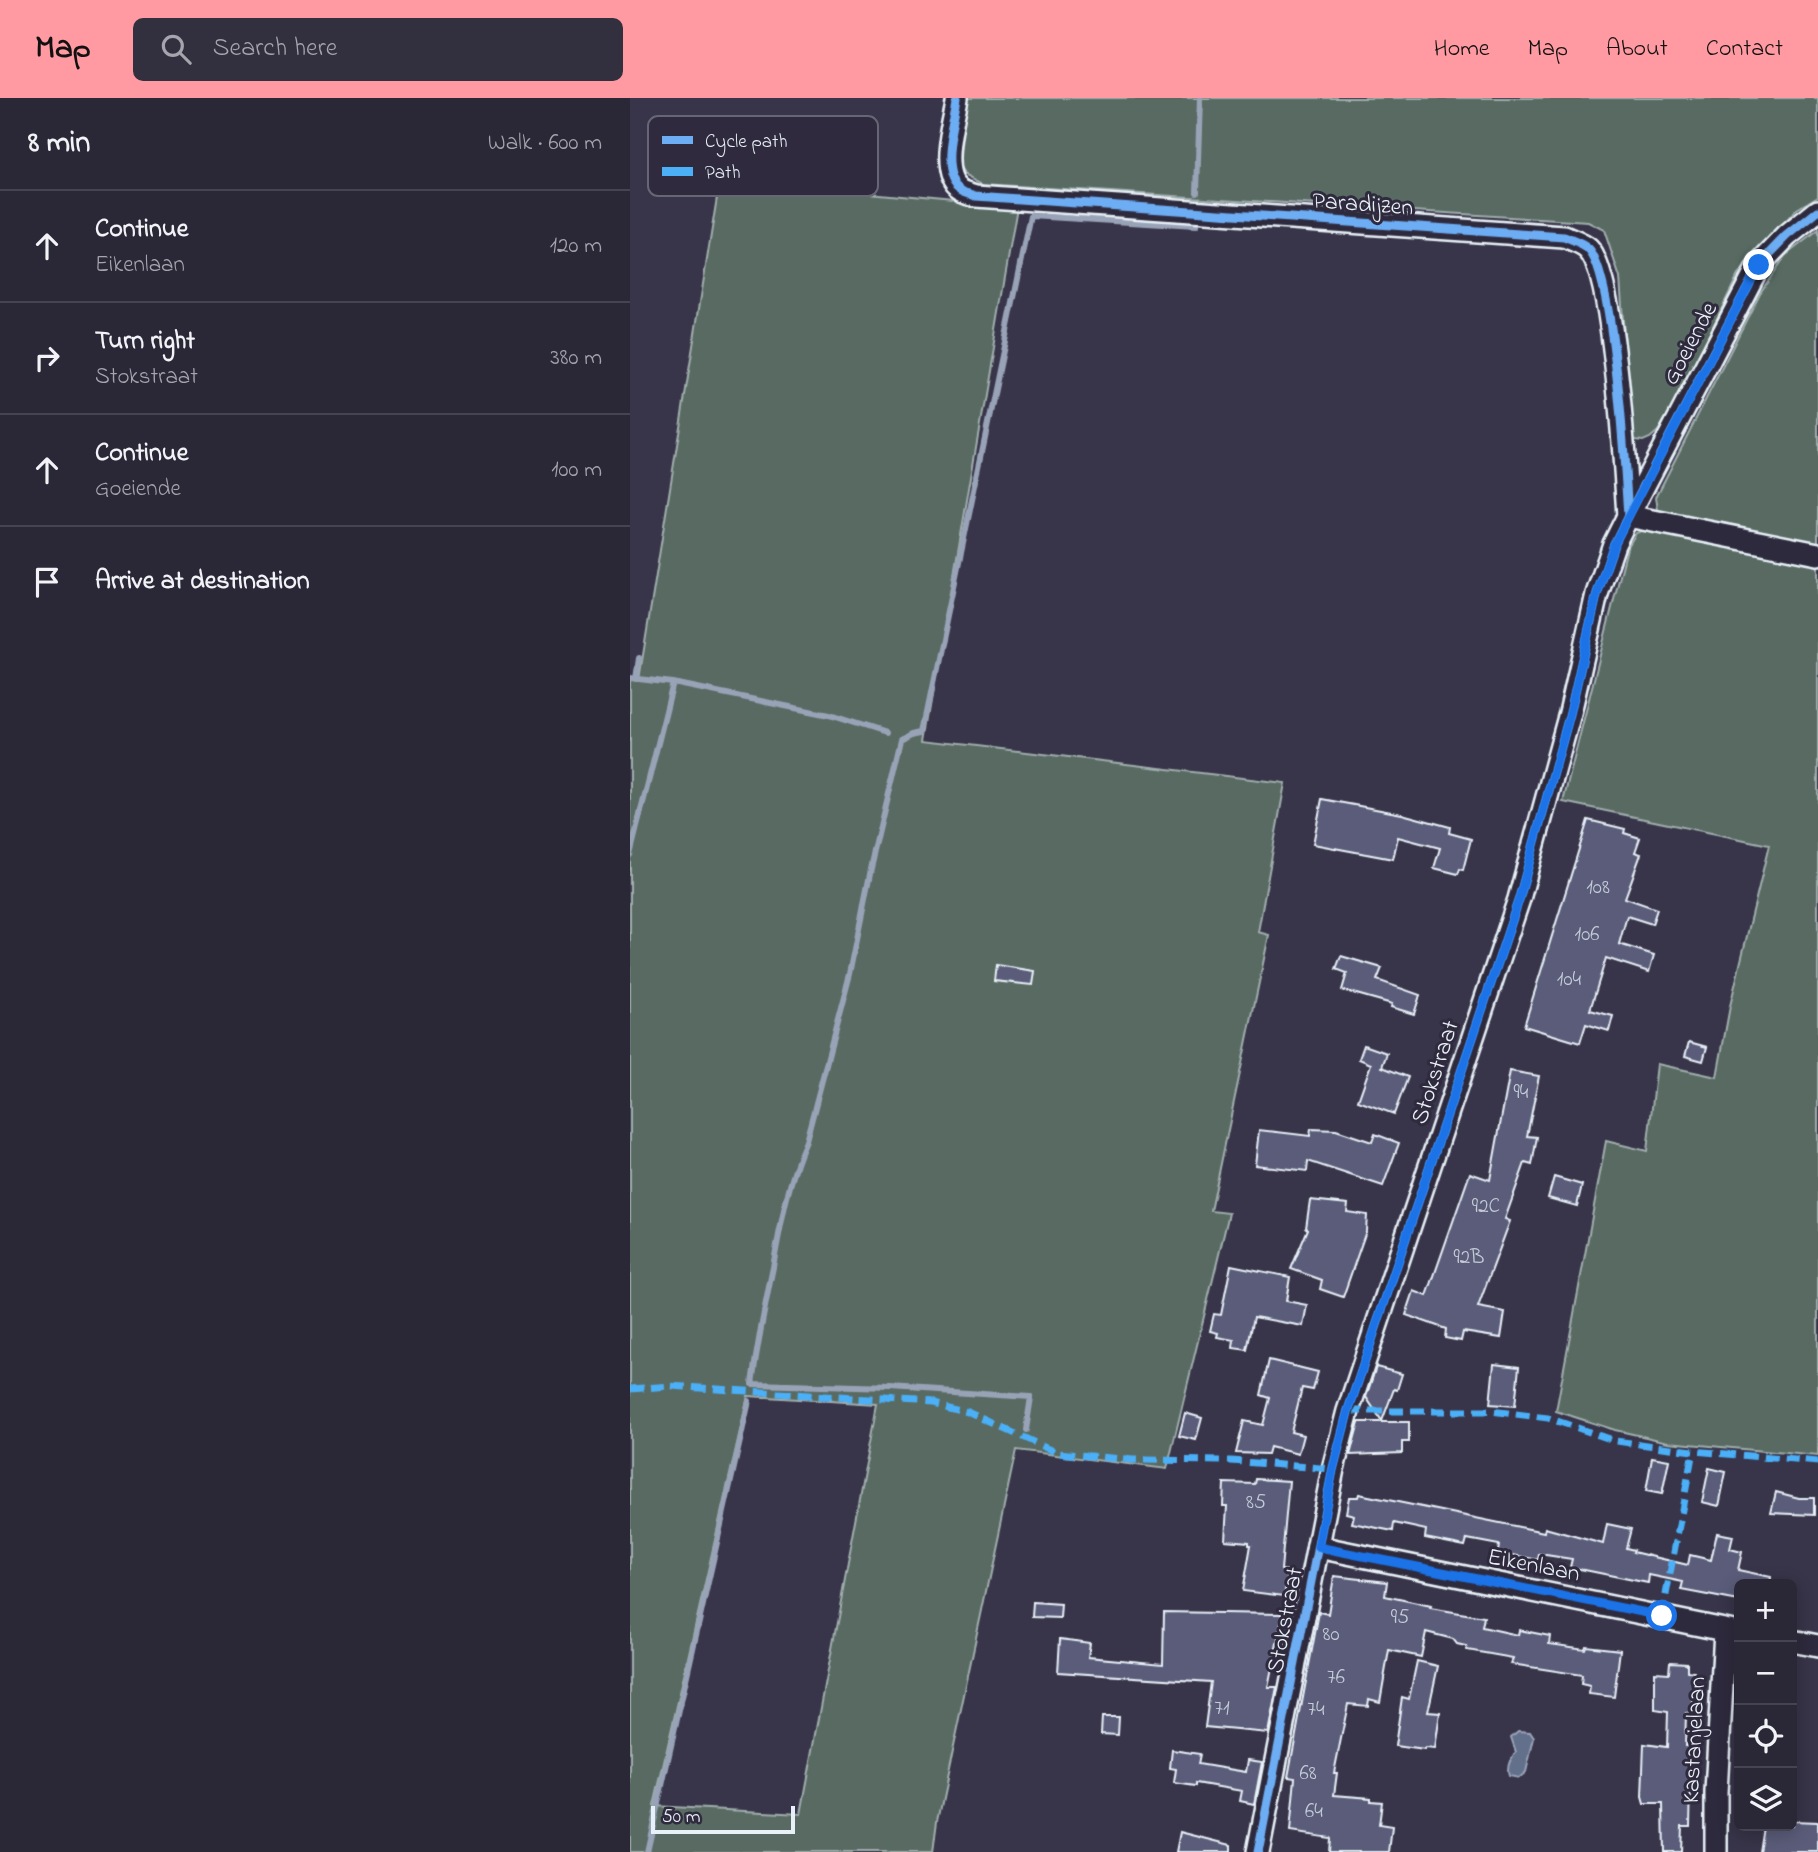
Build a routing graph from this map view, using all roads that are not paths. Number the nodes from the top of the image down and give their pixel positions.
1 (957, 98) edge
2 (1818, 211) edge
3 (1628, 516) junction
4 (1818, 554) edge
5 (1318, 1547) junction
6 (1732, 1632) edge
7 (1797, 1643) edge
8 (1818, 1646) edge
9 (1258, 1852) edge
10 (1716, 1852) edge

1 - 3 street, Paradijzen
2 - 3 street, Goeiende
3 - 4 street
3 - 5 street, Stokstraat
5 - 6 street, Eikenlaan
5 - 9 street, Stokstraat
6 - 10 street, Kastanjelaan
7 - 8 street

